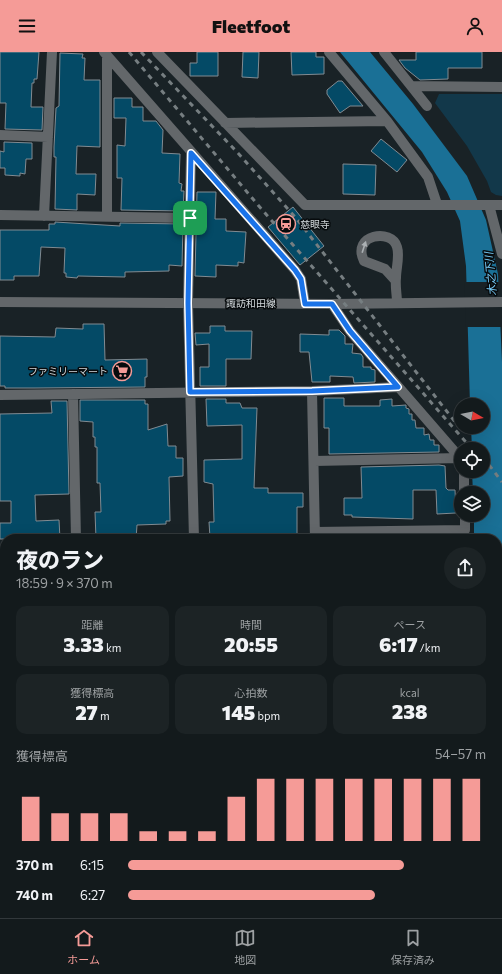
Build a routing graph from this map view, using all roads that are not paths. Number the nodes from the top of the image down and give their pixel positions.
1 (52, 52) edge
2 (157, 52) edge
3 (329, 52) edge
4 (384, 52) edge
5 (106, 54) edge
6 (412, 86) junction
7 (502, 87) edge
8 (427, 106) dead end
9 (387, 121) junction
10 (225, 123) junction
11 (0, 135) edge
12 (48, 137) junction
13 (191, 153) junction
14 (441, 204) junction
15 (486, 204) junction
16 (502, 205) edge
17 (0, 215) edge
18 (44, 216) junction
19 (107, 217) junction
20 (190, 218) junction
21 (502, 254) edge
22 (395, 280) junction
23 (0, 302) edge
24 (502, 302) edge
25 (188, 303) junction
26 (397, 303) junction
27 (305, 304) junction
28 (332, 304) junction
29 (398, 387) junction
30 (312, 391) junction
31 (190, 392) junction
32 (0, 394) edge
33 (73, 394) junction
34 (454, 451) edge
35 (454, 458) edge
36 (314, 461) junction
37 (465, 522) edge
38 (76, 534) edge
39 (194, 534) edge
40 (315, 534) edge
41 (415, 534) edge

1 - 12 street
2 - 10 street
3 - 9 street
4 - 6 street
5 - 13 street
5 - 19 street
6 - 7 street
6 - 8 street
9 - 10 street
9 - 14 street
10 - 14 street
11 - 12 street
12 - 18 street
13 - 20 street
13 - 27 street
14 - 15 street
15 - 16 street
15 - 21 street
17 - 18 street
18 - 19 street
19 - 20 street
20 - 25 street
22 -> 22 street
22 - 26 street
23 - 25 street, 諏訪和田線
24 - 26 street, 諏訪和田線
25 - 27 street, 諏訪和田線
25 - 31 street
26 - 28 street, 諏訪和田線
27 - 28 street, 諏訪和田線
28 - 29 street
29 - 30 street
29 - 34 street
30 - 31 street
30 - 36 street
31 - 33 street
31 - 39 street
32 - 33 street
33 - 38 street
35 - 36 street
36 - 40 street
37 - 41 street

